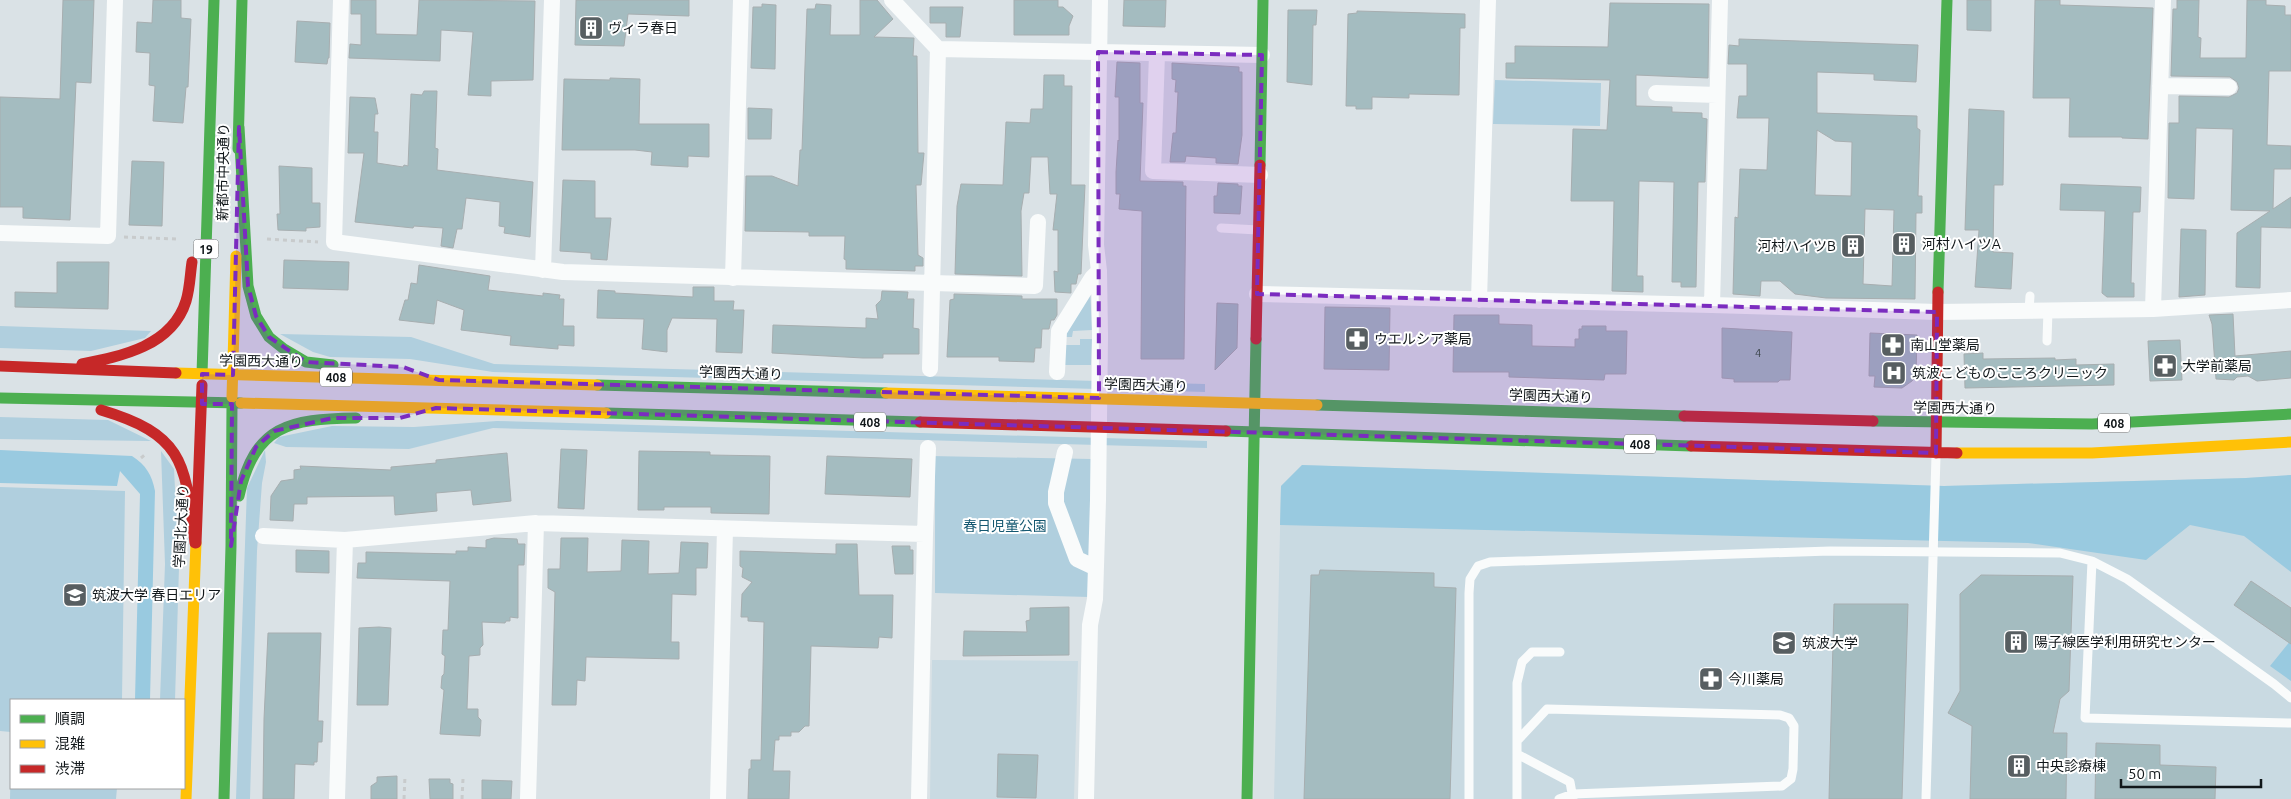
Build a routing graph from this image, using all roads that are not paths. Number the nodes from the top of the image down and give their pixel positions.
1 (115, 0) edge
2 (214, 0) edge
3 (242, 0) edge
4 (341, 0) edge
5 (552, 0) edge
6 (742, 0) edge
7 (892, 0) edge
8 (1100, 0) edge
9 (1263, 0) edge
10 (1488, 0) edge
11 (1720, 0) edge
12 (1948, 0) edge
13 (2163, 0) edge
14 (938, 49) junction
15 (1098, 52) junction
16 (1157, 54) junction
17 (1262, 55) junction
18 (2160, 86) junction
19 (2229, 87) dead end
20 (1656, 93) dead end
21 (1718, 95) junction
22 (210, 125) junction
23 (239, 127) junction
24 (1260, 175) junction
25 (1038, 222) dead end
26 (1221, 228) dead end
27 (1259, 230) junction
28 (0, 233) edge
29 (542, 270) junction
30 (1099, 271) junction
31 (733, 278) junction
32 (932, 283) junction
33 (1257, 294) junction
34 (1479, 300) junction
35 (2291, 300) edge
36 (1712, 304) junction
37 (2153, 309) junction
38 (2048, 310) junction
39 (1936, 312) junction
40 (2047, 341) dead end
41 (0, 366) edge
42 (342, 366) dead end
43 (403, 367) dead end
44 (67, 368) junction
45 (930, 369) dead end
46 (1057, 372) dead end
47 (202, 374) junction
48 (233, 375) junction
49 (439, 380) junction
50 (0, 398) edge
51 (58, 400) junction
52 (1255, 403) junction
53 (202, 404) junction
54 (232, 404) junction
55 (436, 408) junction
56 (2291, 414) edge
57 (1937, 423) junction
58 (1254, 433) junction
59 (2291, 442) edge
60 (928, 448) dead end
61 (1064, 452) dead end
62 (1936, 453) junction
63 (536, 523) junction
64 (725, 529) junction
65 (925, 534) junction
66 (263, 536) dead end
67 (345, 540) junction
68 (195, 543) junction
69 (231, 546) junction
70 (1933, 551) junction
71 (2092, 561) junction
72 (1094, 568) junction
73 (1560, 652) dead end
74 (2291, 698) edge
75 (2291, 723) edge
76 (1517, 741) junction
77 (1517, 754) junction
78 (1573, 796) edge
79 (1926, 798) edge
80 (186, 799) edge
81 (224, 799) edge
82 (337, 799) edge
83 (528, 799) edge
84 (718, 799) edge
85 (920, 799) edge
86 (1086, 799) edge
87 (1247, 799) edge
88 (1469, 799) edge
89 (1517, 799) edge
90 (1559, 799) edge

1 - 28 street
2 - 22 main road, 新都市中央通り / 19
3 - 23 main road, 新都市中央通り / 19
4 - 29 street
5 - 29 street
6 - 31 street
7 - 14 street
8 - 15 street
9 - 17 main road
10 - 34 street
11 - 21 street
12 - 39 main road
13 - 18 street
14 - 15 street
14 - 32 street
15 - 16 street
15 - 30 street
16 - 17 street
16 - 24 street
17 - 24 main road
18 - 19 street
18 - 37 street
20 - 21 street
21 - 36 street
22 - 44 main road
22 - 47 main road, 新都市中央通り / 19
23 - 42 main road
23 - 48 main road, 新都市中央通り / 19
24 - 27 main road
25 - 32 street
26 - 27 lane
27 - 33 main road
29 - 31 street
30 - 46 street
30 - 72 street
31 - 32 street
32 - 45 street
33 - 34 street
33 - 52 main road
34 - 36 street
35 - 37 street
36 - 39 street
37 - 38 street
38 - 39 street
38 - 40 lane
39 - 57 main road
41 - 44 main road, 学園西大通り / 408
43 - 49 main road
44 - 47 main road, 学園西大通り / 408
47 - 48 main road, 学園西大通り / 408
47 - 53 main road, 学園北大通り
48 - 49 main road, 学園西大通り / 408
48 - 54 main road, 新都市中央通り / 19
49 - 52 main road, 学園西大通り / 408
50 - 51 main road, 408
51 - 53 main road, 408
51 - 68 main road
52 - 57 main road, 学園西大通り / 408
52 - 58 main road
53 - 54 main road, 408
53 - 68 main road, 学園北大通り
54 - 55 main road, 408
54 - 69 main road
55 - 58 main road, 408
55 - 69 main road
56 - 57 main road, 学園西大通り / 408
57 - 62 main road
58 - 62 main road, 408
58 - 87 main road
59 - 62 main road, 408
60 - 65 street
61 - 72 street
62 - 70 lane
63 - 64 street
63 - 67 street
63 - 83 street
64 - 65 street
64 - 84 street
65 - 85 street
66 - 67 street
67 - 82 street
68 - 80 main road, 学園北大通り
69 - 81 main road
70 - 71 lane
70 - 79 lane
70 - 88 lane
71 - 74 lane
71 - 75 lane
72 - 86 street
73 - 76 lane
76 - 77 lane
76 - 78 lane
77 - 78 lane
77 - 89 lane
78 - 90 lane

